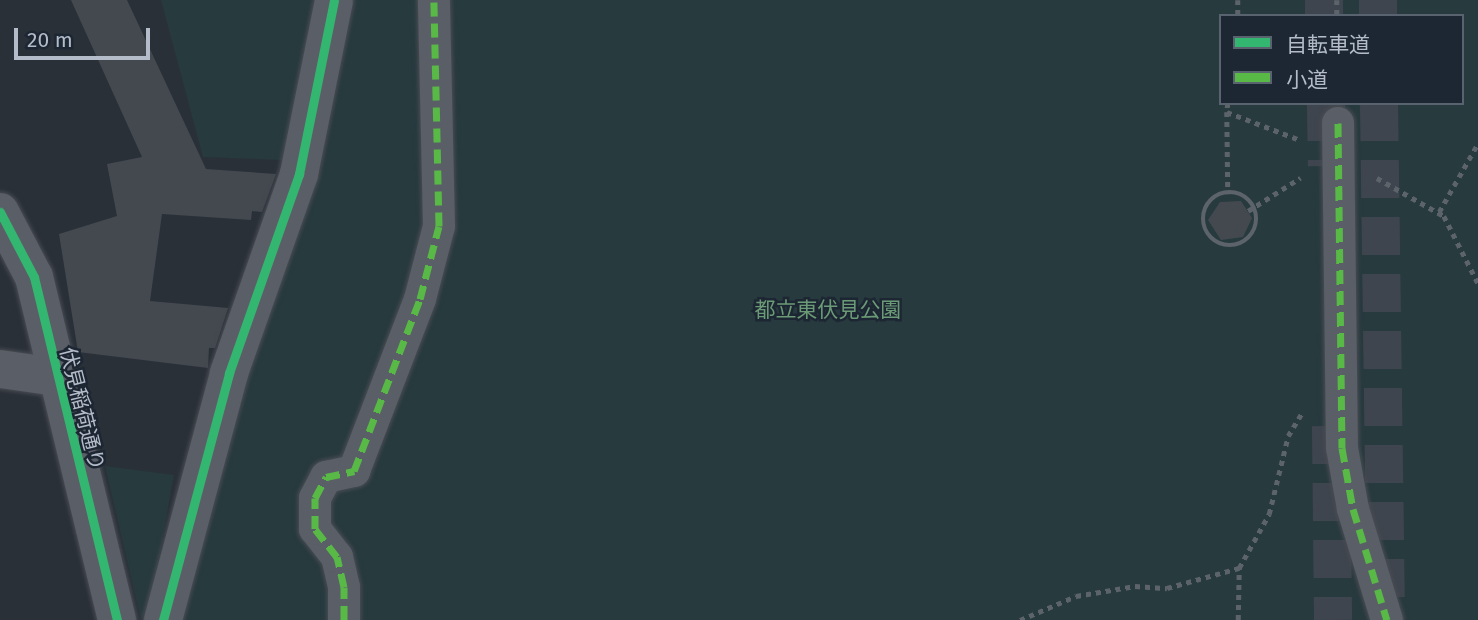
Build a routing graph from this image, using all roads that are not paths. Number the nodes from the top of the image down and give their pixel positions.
1 (334, 0) edge
2 (434, 0) edge
3 (1338, 123) dead end
4 (0, 212) edge
5 (0, 369) edge
6 (56, 377) junction
7 (117, 620) edge
8 (163, 620) edge
9 (344, 620) edge
10 (1387, 620) edge

1 - 8 street
2 - 9 street
3 - 10 street
4 - 6 street, 伏見稲荷通り
5 - 6 street
6 - 7 street, 伏見稲荷通り

